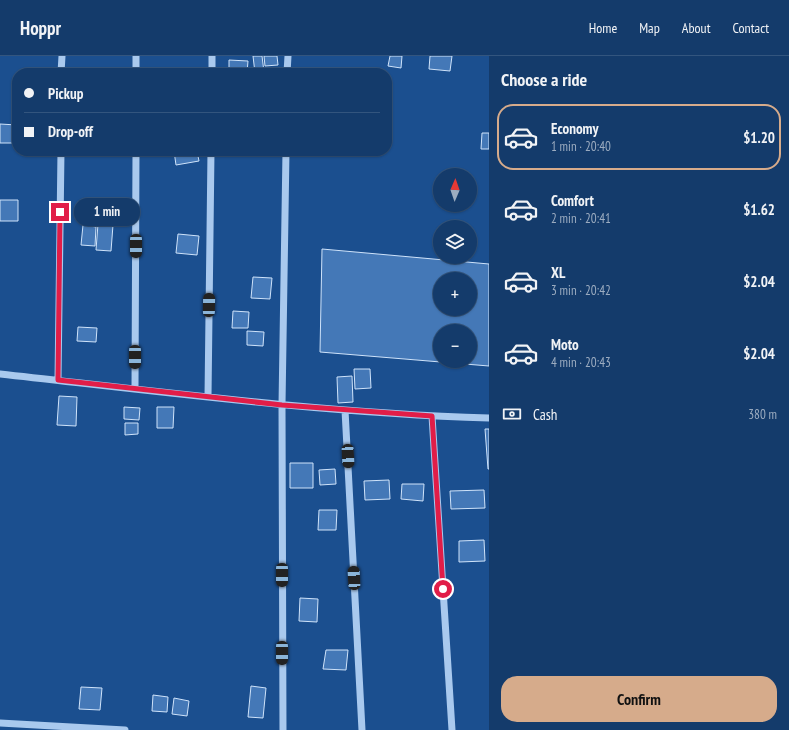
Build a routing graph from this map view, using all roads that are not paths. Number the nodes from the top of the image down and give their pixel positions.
1 (62, 56) edge
2 (136, 56) edge
3 (212, 56) edge
4 (288, 56) edge
5 (61, 68) edge
6 (136, 68) edge
7 (212, 68) edge
8 (287, 68) edge
9 (60, 156) edge
10 (136, 156) edge
11 (211, 156) edge
12 (286, 156) edge
13 (0, 374) edge
14 (58, 380) junction
15 (135, 389) junction
16 (208, 397) junction
17 (282, 405) junction
18 (345, 410) junction
19 (432, 416) junction
20 (489, 418) edge
21 (0, 723) edge
22 (125, 730) edge
23 (282, 730) edge
24 (362, 730) edge
25 (452, 730) edge

1 - 5 street
2 - 6 street
3 - 7 street
4 - 8 street
9 - 14 street
10 - 15 street
11 - 16 street
12 - 17 street
13 - 14 street
14 - 15 street
15 - 16 street
16 - 17 street
17 - 18 street
17 - 23 street
18 - 19 street
18 - 24 street
19 - 20 street
19 - 25 street
21 - 22 street

